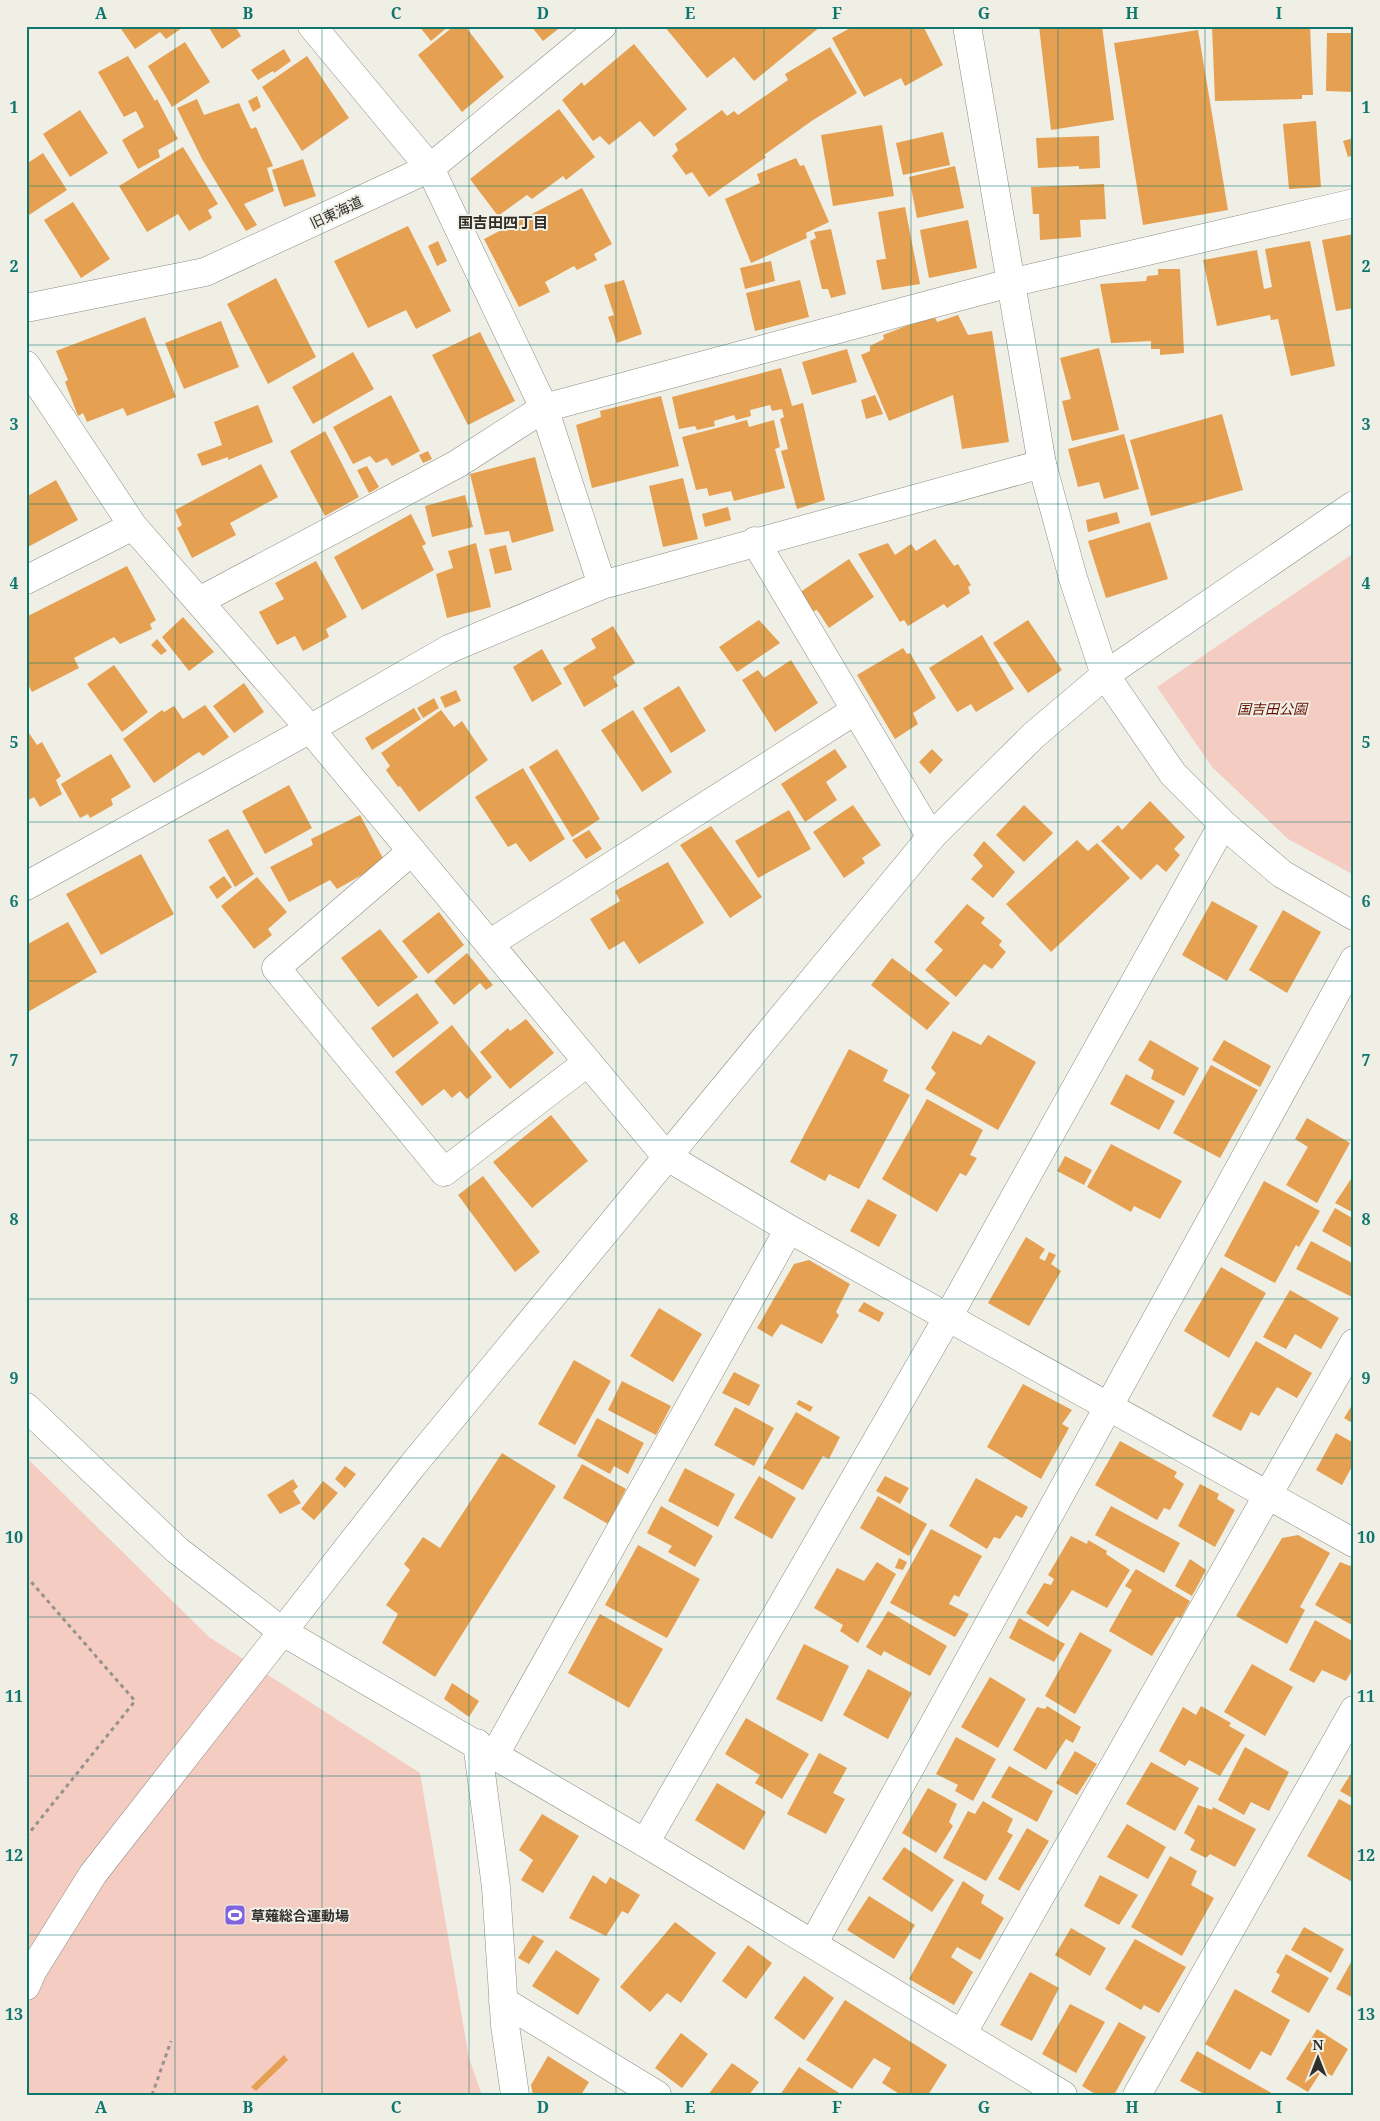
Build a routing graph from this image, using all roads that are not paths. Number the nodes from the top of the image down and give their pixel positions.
1 (312, 26) edge
2 (602, 26) edge
3 (967, 26) edge
4 (430, 168) junction
5 (1354, 202) edge
6 (1010, 283) junction
7 (26, 308) edge
8 (26, 365) edge
9 (544, 408) junction
10 (1042, 464) junction
11 (1354, 505) edge
12 (133, 526) junction
13 (756, 541) junction
14 (26, 580) edge
15 (602, 585) junction
16 (199, 601) junction
17 (1105, 675) junction
18 (856, 710) junction
19 (310, 729) junction
20 (1223, 824) junction
21 (931, 837) junction
22 (412, 851) junction
23 (26, 886) edge
24 (1354, 916) edge
25 (489, 944) junction
26 (1354, 960) edge
27 (588, 1062) junction
28 (666, 1156) junction
29 (789, 1230) junction
30 (948, 1317) junction
31 (1354, 1343) edge
32 (1107, 1406) junction
33 (26, 1407) edge
34 (1268, 1496) junction
35 (1354, 1543) edge
36 (283, 1632) junction
37 (1354, 1710) edge
38 (486, 1748) junction
39 (645, 1843) junction
40 (813, 1944) junction
41 (26, 1986) edge
42 (503, 2001) junction
43 (962, 2034) junction
44 (515, 2095) edge
45 (657, 2095) edge
46 (1063, 2095) edge
47 (1137, 2095) edge

1 - 4 street
2 - 4 street, 旧東海道
3 - 6 street
4 - 7 street, 旧東海道
4 - 9 street
5 - 6 street
6 - 9 street
6 - 10 street
8 - 12 street
9 - 15 street
9 - 16 street
10 - 13 street
10 - 17 street
11 - 17 street
12 - 14 street
12 - 16 street
13 - 15 street
13 - 18 street
15 - 19 street
16 - 19 street
17 - 20 street
17 - 21 street
18 - 21 street
18 - 25 street
19 - 22 street
19 - 23 street
20 - 24 street
20 - 30 street
21 - 28 street
22 - 25 street
22 - 27 street
25 - 27 street
26 - 32 street
27 - 28 street
28 - 29 street
28 - 36 street
29 - 30 street
29 - 38 street
30 - 32 street
30 - 39 street
31 - 34 street
32 - 34 street
32 - 40 street
33 - 36 street
34 - 35 street
34 - 43 street
36 - 38 street
36 - 41 street
37 - 47 street
38 - 39 street
38 - 42 street
39 - 40 street
40 - 43 street
42 - 44 street
42 - 45 street
43 - 46 street

